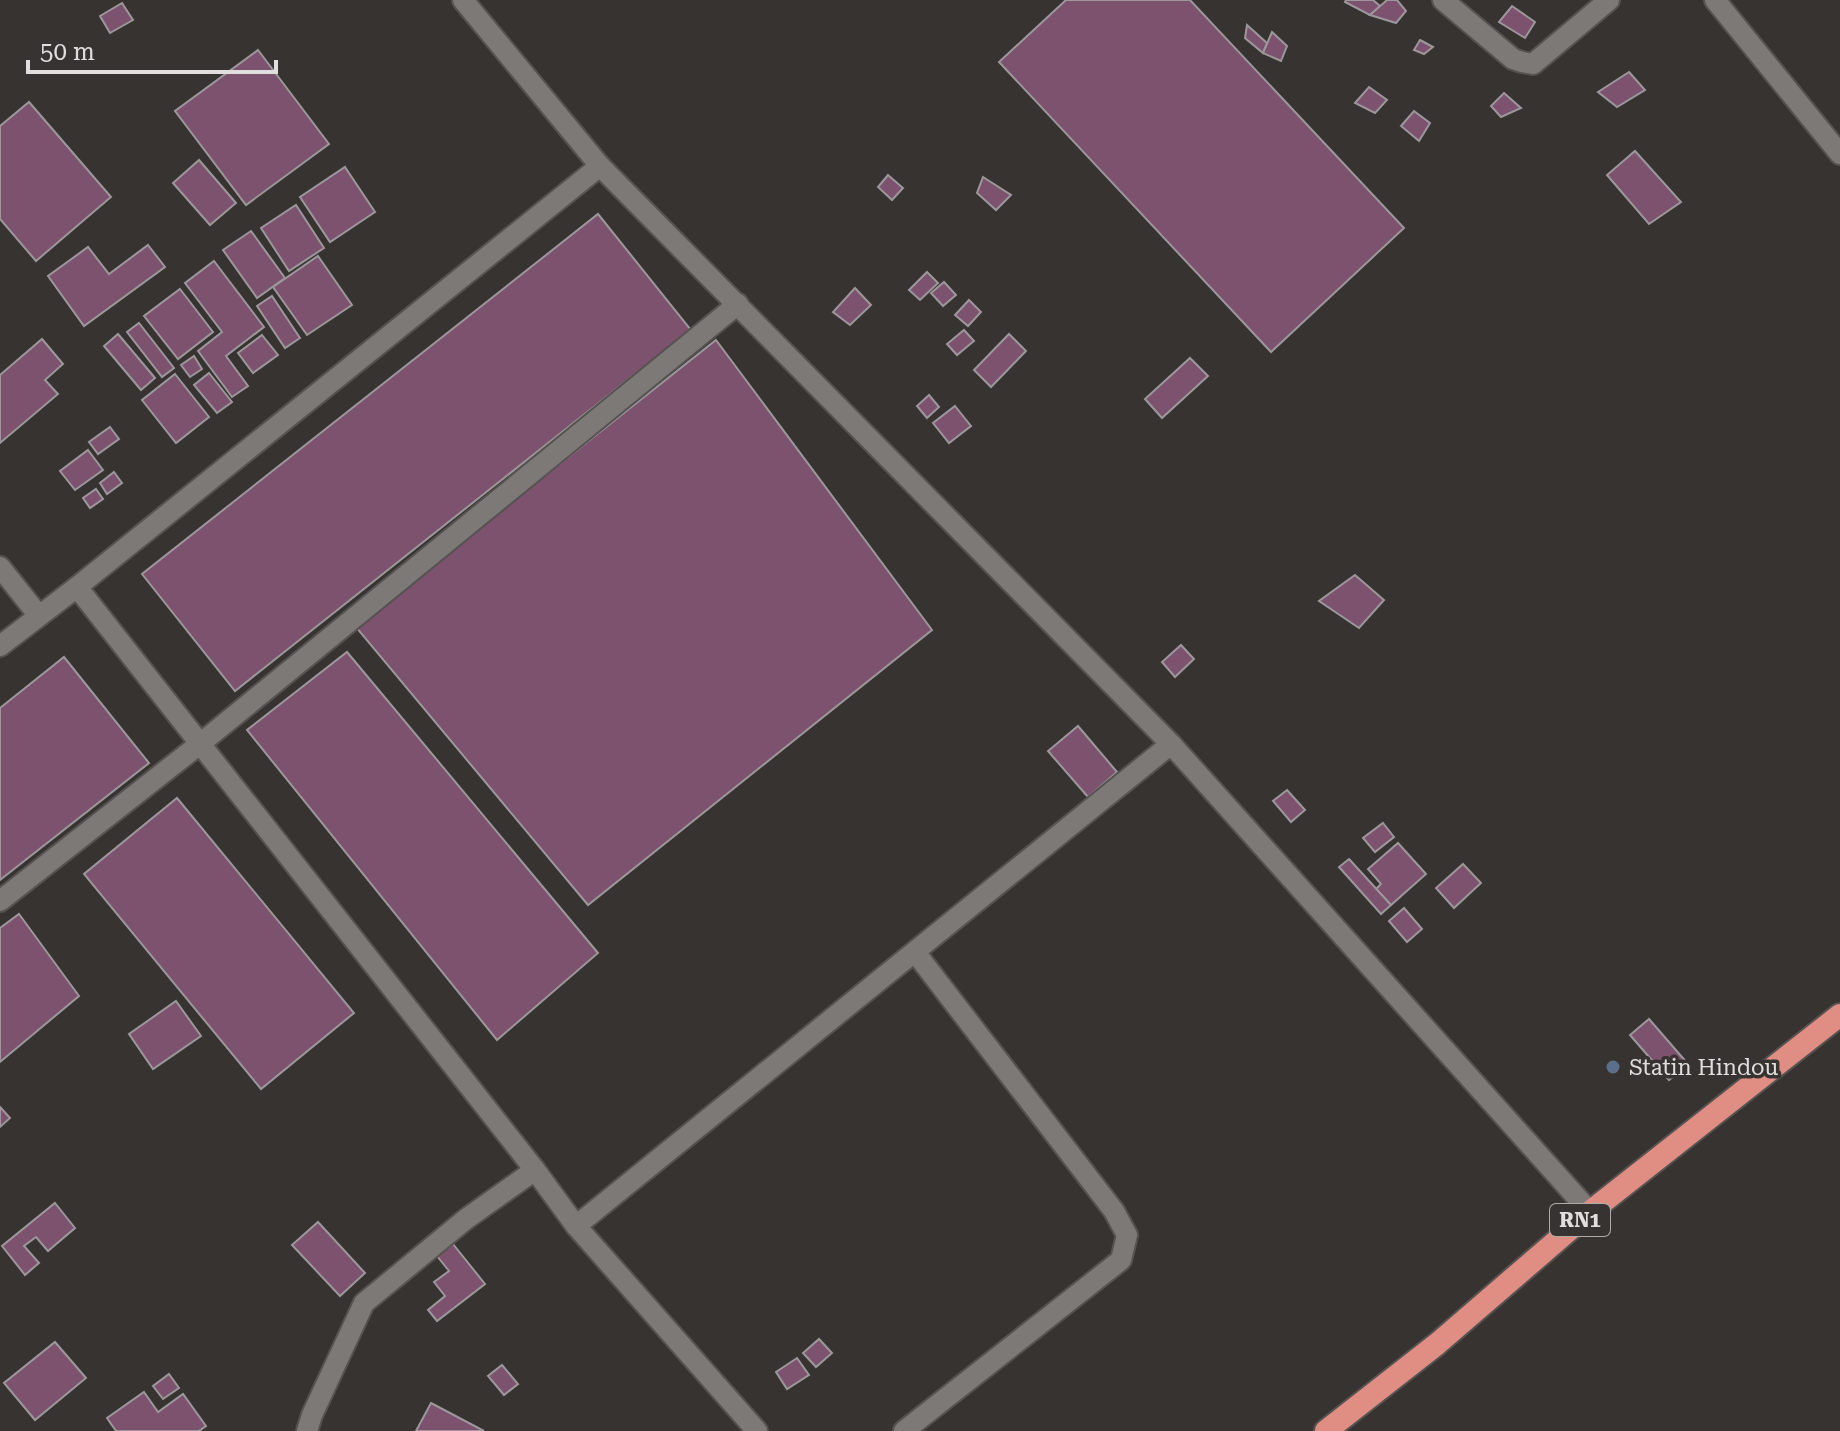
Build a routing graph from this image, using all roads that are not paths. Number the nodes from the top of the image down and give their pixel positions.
1 (463, 0) edge
2 (1443, 0) edge
3 (1609, 0) edge
4 (1715, 0) edge
5 (1840, 154) edge
6 (600, 166) junction
7 (738, 304) junction
8 (0, 567) edge
9 (77, 587) junction
10 (39, 616) junction
11 (0, 646) edge
12 (201, 743) junction
13 (1171, 744) junction
14 (0, 901) edge
15 (915, 952) junction
16 (1840, 1015) edge
17 (535, 1170) junction
18 (1590, 1212) junction
19 (576, 1226) junction
20 (307, 1431) edge
21 (757, 1431) edge
22 (904, 1431) edge
23 (1326, 1431) edge

1 - 6 street
2 - 3 street
4 - 5 street
6 - 7 street
6 - 9 street
7 - 12 street
7 - 13 street
8 - 10 street
9 - 10 street
9 - 12 street
10 - 11 street
12 - 14 street
12 - 17 street
13 - 15 street
13 - 18 street
15 - 19 street
15 - 22 street
16 - 18 highway, RN1
17 - 19 street
17 - 20 street
18 - 23 highway, RN1
19 - 21 street

